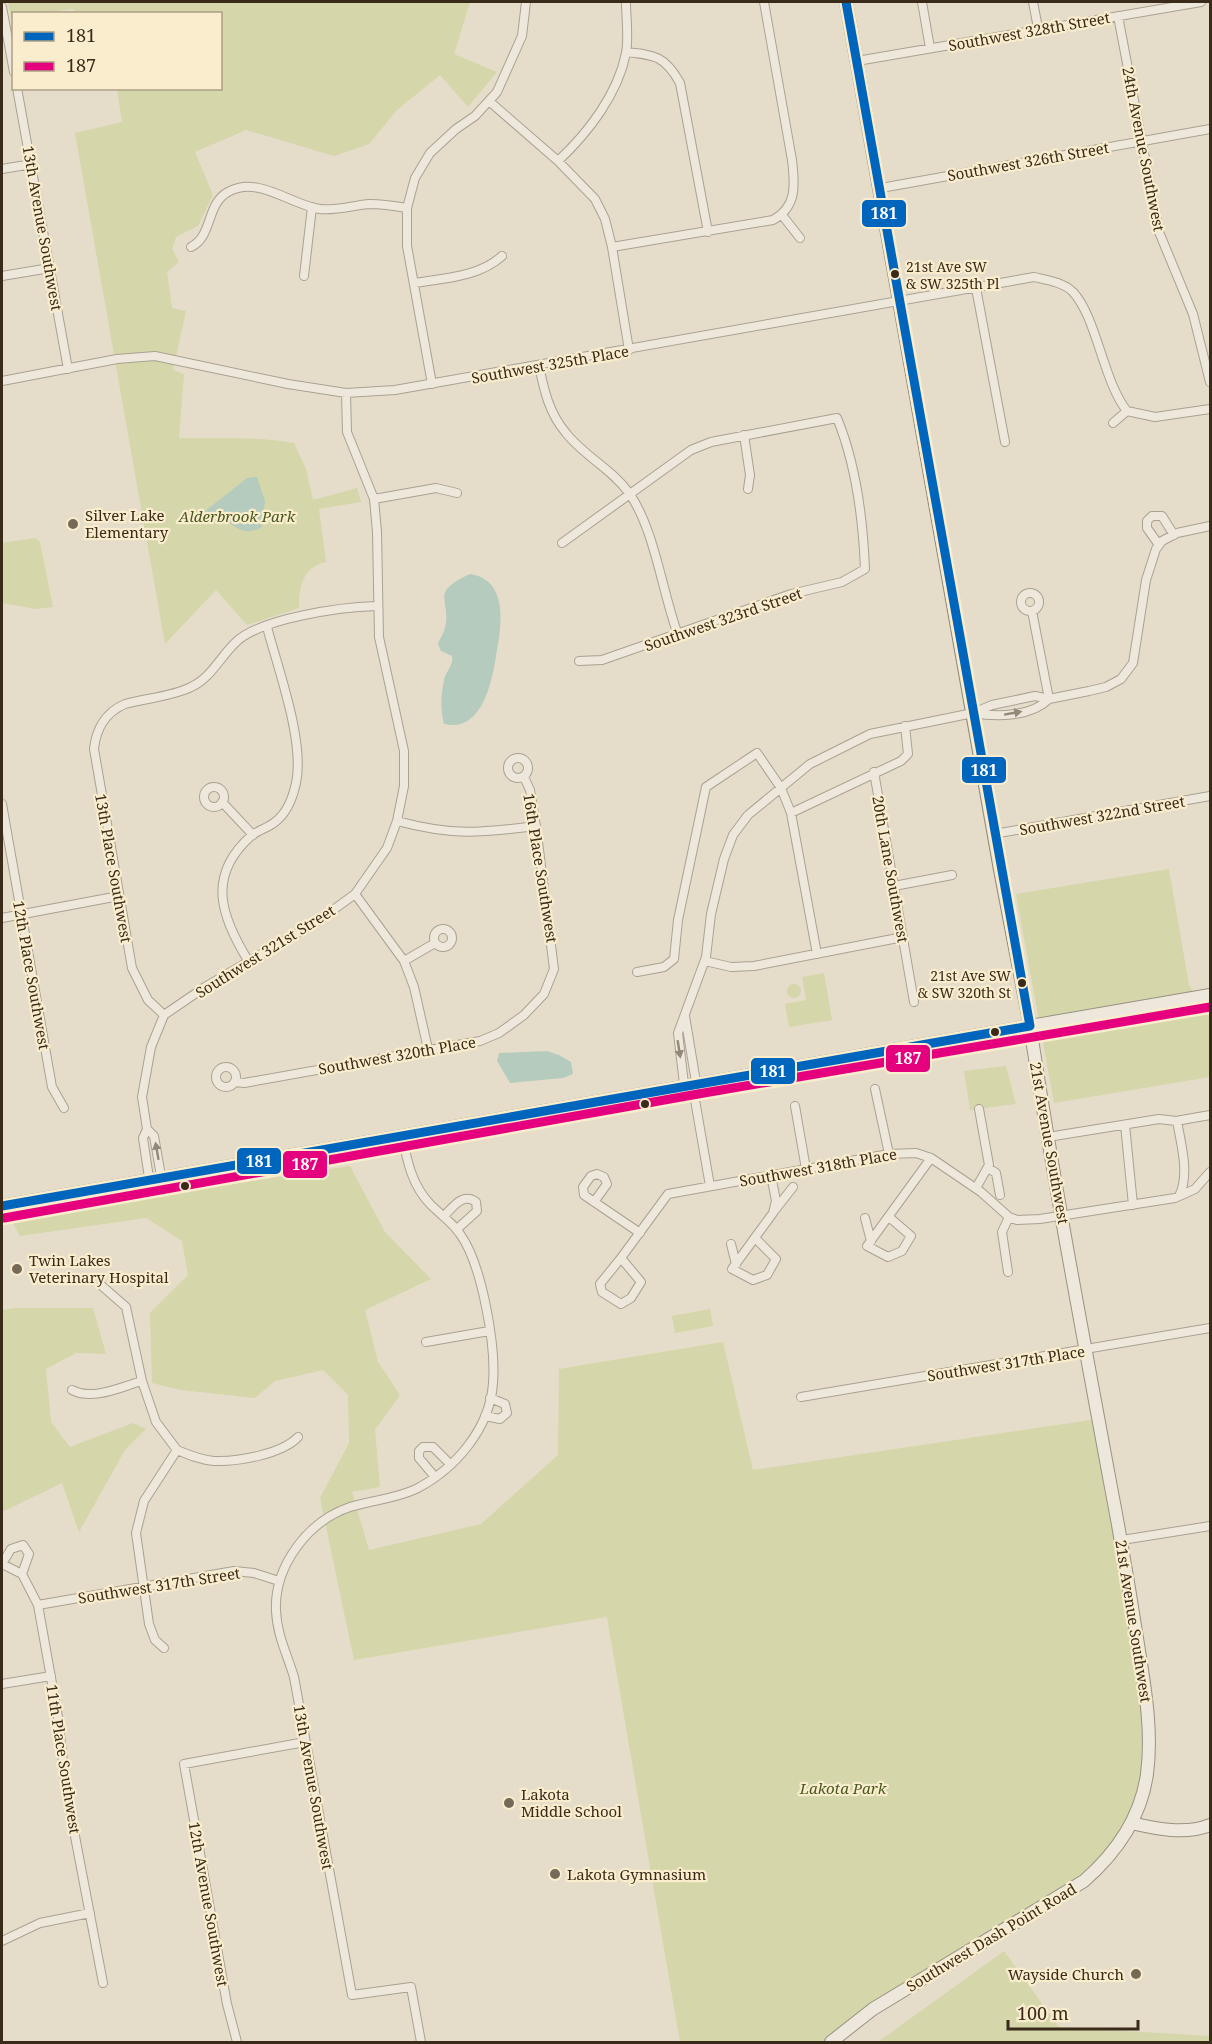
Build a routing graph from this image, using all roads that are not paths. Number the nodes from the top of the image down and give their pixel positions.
1 (526, 2) edge
2 (626, 2) edge
3 (764, 2) edge
4 (846, 2) edge
5 (922, 2) edge
6 (1033, 2) edge
7 (1201, 2) edge
8 (2, 6) edge
9 (1118, 16) junction
10 (1038, 28) junction
11 (930, 48) junction
12 (626, 52) junction
13 (12, 61) edge
14 (857, 61) junction
15 (17, 90) edge
16 (489, 101) junction
17 (1210, 129) edge
18 (1142, 140) junction
19 (558, 161) junction
20 (32, 164) junction
21 (2, 169) edge
22 (881, 188) junction
23 (312, 207) junction
24 (407, 208) junction
25 (782, 215) junction
26 (708, 232) junction
27 (800, 238) dead end
28 (191, 247) dead end
29 (612, 248) junction
30 (502, 256) dead end
31 (50, 268) junction
32 (2, 276) edge
33 (304, 276) dead end
34 (415, 283) junction
35 (976, 288) junction
36 (899, 301) junction
37 (629, 350) junction
38 (538, 366) junction
39 (68, 369) junction
40 (2, 381) edge
41 (1210, 382) edge
42 (432, 384) junction
43 (346, 393) junction
44 (1210, 409) edge
45 (1127, 411) junction
46 (1113, 423) dead end
47 (744, 435) junction
48 (1005, 442) dead end
49 (748, 489) dead end
50 (457, 493) dead end
51 (629, 493) junction
52 (374, 499) junction
53 (1210, 526) edge
54 (1174, 535) junction
55 (562, 543) dead end
56 (1161, 543) junction
57 (376, 606) junction
58 (1032, 611) dead end
59 (267, 627) junction
60 (677, 632) junction
61 (579, 661) dead end
62 (1049, 699) junction
63 (973, 713) junction
64 (904, 726) junction
65 (874, 772) junction
66 (524, 777) dead end
67 (781, 788) junction
68 (1210, 796) edge
69 (222, 802) dead end
70 (2, 804) edge
71 (791, 813) junction
72 (397, 821) junction
73 (536, 826) junction
74 (994, 834) junction
75 (253, 835) junction
76 (952, 875) dead end
77 (894, 885) junction
78 (355, 894) junction
79 (119, 896) junction
80 (20, 915) junction
81 (2, 918) edge
82 (903, 937) junction
83 (435, 943) dead end
84 (817, 954) junction
85 (555, 960) joint
86 (404, 961) junction
87 (705, 961) junction
88 (249, 962) junction
89 (637, 972) dead end
90 (1210, 995) edge
91 (914, 1002) dead end
92 (164, 1015) junction
93 (1030, 1026) junction
94 (428, 1049) junction
95 (235, 1082) dead end
96 (691, 1083) junction
97 (875, 1089) dead end
98 (795, 1106) dead end
99 (63, 1108) dead end
100 (979, 1110) dead end
101 (1210, 1115) edge
102 (1177, 1121) junction
103 (1125, 1125) junction
104 (402, 1135) junction
105 (1048, 1137) junction
106 (889, 1154) junction
107 (931, 1158) junction
108 (988, 1168) junction
109 (806, 1169) junction
110 (1210, 1172) edge
111 (771, 1175) junction
112 (155, 1177) junction
113 (710, 1186) junction
114 (792, 1187) dead end
115 (975, 1188) junction
116 (1000, 1195) dead end
117 (1179, 1196) junction
118 (594, 1202) dead end
119 (1133, 1205) junction
120 (2, 1206) edge
121 (773, 1213) junction
122 (1062, 1215) junction
123 (444, 1216) junction
124 (889, 1217) junction
125 (1009, 1217) junction
126 (865, 1218) dead end
127 (457, 1229) junction
128 (640, 1233) junction
129 (755, 1238) junction
130 (871, 1241) junction
131 (732, 1244) dead end
132 (621, 1258) junction
133 (736, 1264) junction
134 (1008, 1272) dead end
135 (102, 1286) dead end
136 (1210, 1328) edge
137 (489, 1331) junction
138 (426, 1342) dead end
139 (1085, 1350) junction
140 (142, 1381) junction
141 (72, 1390) dead end
142 (801, 1397) dead end
143 (490, 1398) junction
144 (485, 1416) junction
145 (298, 1437) dead end
146 (177, 1450) junction
147 (450, 1464) junction
148 (435, 1477) junction
149 (1210, 1526) edge
150 (1122, 1540) junction
151 (2, 1564) edge
152 (22, 1574) junction
153 (279, 1581) junction
154 (142, 1585) junction
155 (38, 1605) junction
156 (164, 1648) dead end
157 (51, 1676) junction
158 (2, 1684) edge
159 (305, 1742) junction
160 (1131, 1823) junction
161 (1210, 1825) edge
162 (90, 1913) junction
163 (2, 1941) edge
164 (103, 1983) dead end
165 (237, 2043) edge
166 (421, 2043) edge
167 (831, 2043) edge

1 - 16 street
2 - 12 street
3 - 25 street
4 - 14 main road, 21st Avenue Southwest
5 - 11 street
6 - 10 street
7 - 9 street, Southwest 328th Street
8 - 13 street
9 - 10 street, Southwest 328th Street
9 - 18 street, 24th Avenue Southwest
10 - 11 street, Southwest 328th Street
11 - 14 street, Southwest 328th Street
12 - 19 street
12 - 26 street
14 - 22 main road, 21st Avenue Southwest
15 - 20 street, 13th Avenue Southwest
16 - 19 street
16 - 24 street
17 - 18 street, Southwest 326th Street
18 - 22 street, Southwest 326th Street
18 - 41 street, 24th Avenue Southwest
19 - 29 street
20 - 21 street
20 - 31 street, 13th Avenue Southwest
22 - 36 main road, 21st Avenue Southwest
23 - 24 street
23 - 28 street
23 - 33 street
24 - 34 street
25 - 26 street
25 - 27 street
26 - 29 street
29 - 37 street
30 - 34 street
31 - 32 street
31 - 39 street, 13th Avenue Southwest
34 - 42 street
35 - 36 street, Southwest 325th Place
35 - 45 street, Southwest 325th Place
35 - 48 street
36 - 37 street, Southwest 325th Place
36 - 63 main road, 21st Avenue Southwest
37 - 38 street, Southwest 325th Place
38 - 42 street, Southwest 325th Place
38 - 51 street
39 - 40 street, Southwest 325th Place
39 - 43 street, Southwest 325th Place
42 - 43 street, Southwest 325th Place
43 - 52 street, Southwest 321st Street
44 - 45 street
45 - 46 street
47 - 49 street
47 - 51 street
47 - 60 street, Southwest 323rd Street
50 - 52 street
51 - 55 street
51 - 60 street
52 - 57 street, Southwest 321st Street
53 - 54 street
54 - 56 street
54 - 56 street
56 - 62 street
57 - 59 street
57 - 72 street, Southwest 321st Street
58 - 62 street
59 - 75 street
59 - 79 street, 13th Place Southwest
60 - 61 street, Southwest 323rd Street
62 - 63 street
63 -> 62 street
63 - 64 street
63 - 74 main road, 21st Avenue Southwest
64 - 65 street, 20th Lane Southwest
64 - 67 street
65 - 71 street, 20th Lane Southwest
65 - 77 street, 20th Lane Southwest
66 - 73 street, 16th Place Southwest
67 - 71 street
67 - 87 street
67 - 89 street
68 - 74 street, Southwest 322nd Street
69 - 75 street
70 - 80 street, 12th Place Southwest
71 - 84 street
72 - 73 street
72 - 78 street, Southwest 321st Street
73 - 85 street, 16th Place Southwest
74 - 93 main road, 21st Avenue Southwest
75 - 88 street
76 - 77 street
77 - 82 street, 20th Lane Southwest
78 - 86 street
78 - 88 street, Southwest 321st Street
79 - 80 street
79 - 92 street, 13th Place Southwest
80 - 81 street
80 - 99 street, 12th Place Southwest
82 - 84 street
82 - 91 street, 20th Lane Southwest
83 - 86 street
84 - 87 street
85 - 94 street, Southwest 320th Place
86 - 94 street
87 - 96 street
88 - 92 street, Southwest 321st Street
90 - 93 main road
92 - 112 street
93 - 96 main road
93 - 105 main road, 21st Avenue Southwest
94 - 95 street, Southwest 320th Place
96 - 104 main road
96 - 113 street
97 - 106 street
98 - 109 street
100 - 108 street
101 - 102 street
102 - 103 street
102 - 117 street
103 - 105 street
103 - 119 street
104 - 112 main road
104 - 123 street
105 - 122 main road, 21st Avenue Southwest
106 - 107 street, Southwest 318th Place
106 - 109 street, Southwest 318th Place
107 - 115 street, Southwest 318th Place
107 - 124 street
108 - 115 street
108 - 116 street
109 - 111 street, Southwest 318th Place
110 - 117 street
111 - 113 street, Southwest 318th Place
111 - 121 street
112 - 120 main road
113 - 128 street, Southwest 318th Place
114 - 121 street
115 - 125 street, Southwest 318th Place
117 - 119 street
118 - 128 street
119 - 122 street
121 - 129 street
122 - 125 street
122 - 139 main road, 21st Avenue Southwest
123 - 127 street
123 - 127 street
124 - 130 street
124 - 130 street
125 - 134 street
126 - 130 street
127 - 137 street
128 - 132 street, Southwest 318th Place
129 - 133 street
129 - 133 street
131 - 133 street
132 - 132 street, Southwest 318th Place
135 - 140 street
136 - 139 street, Southwest 317th Place
137 - 138 street
137 - 143 street
139 - 142 street, Southwest 317th Place
139 - 150 main road, 21st Avenue Southwest
140 - 141 street
140 - 146 street
143 - 144 street
143 - 144 street
144 - 147 street
145 - 146 street
146 - 154 street
147 - 148 street
147 - 148 street
148 - 153 street
149 - 150 street
150 - 160 main road, 21st Avenue Southwest
151 - 152 street
151 - 152 street
152 - 155 street, 11th Place Southwest
153 - 154 street, Southwest 317th Street
153 - 159 street, 13th Avenue Southwest
154 - 155 street, Southwest 317th Street
154 - 156 street
155 - 157 street, 11th Place Southwest
157 - 158 street
157 - 162 street, 11th Place Southwest
159 - 165 street, 12th Avenue Southwest
159 - 166 street, 13th Avenue Southwest
160 - 161 main road
160 - 167 main road, Southwest Dash Point Road
162 - 163 street
162 - 164 street, 11th Place Southwest

